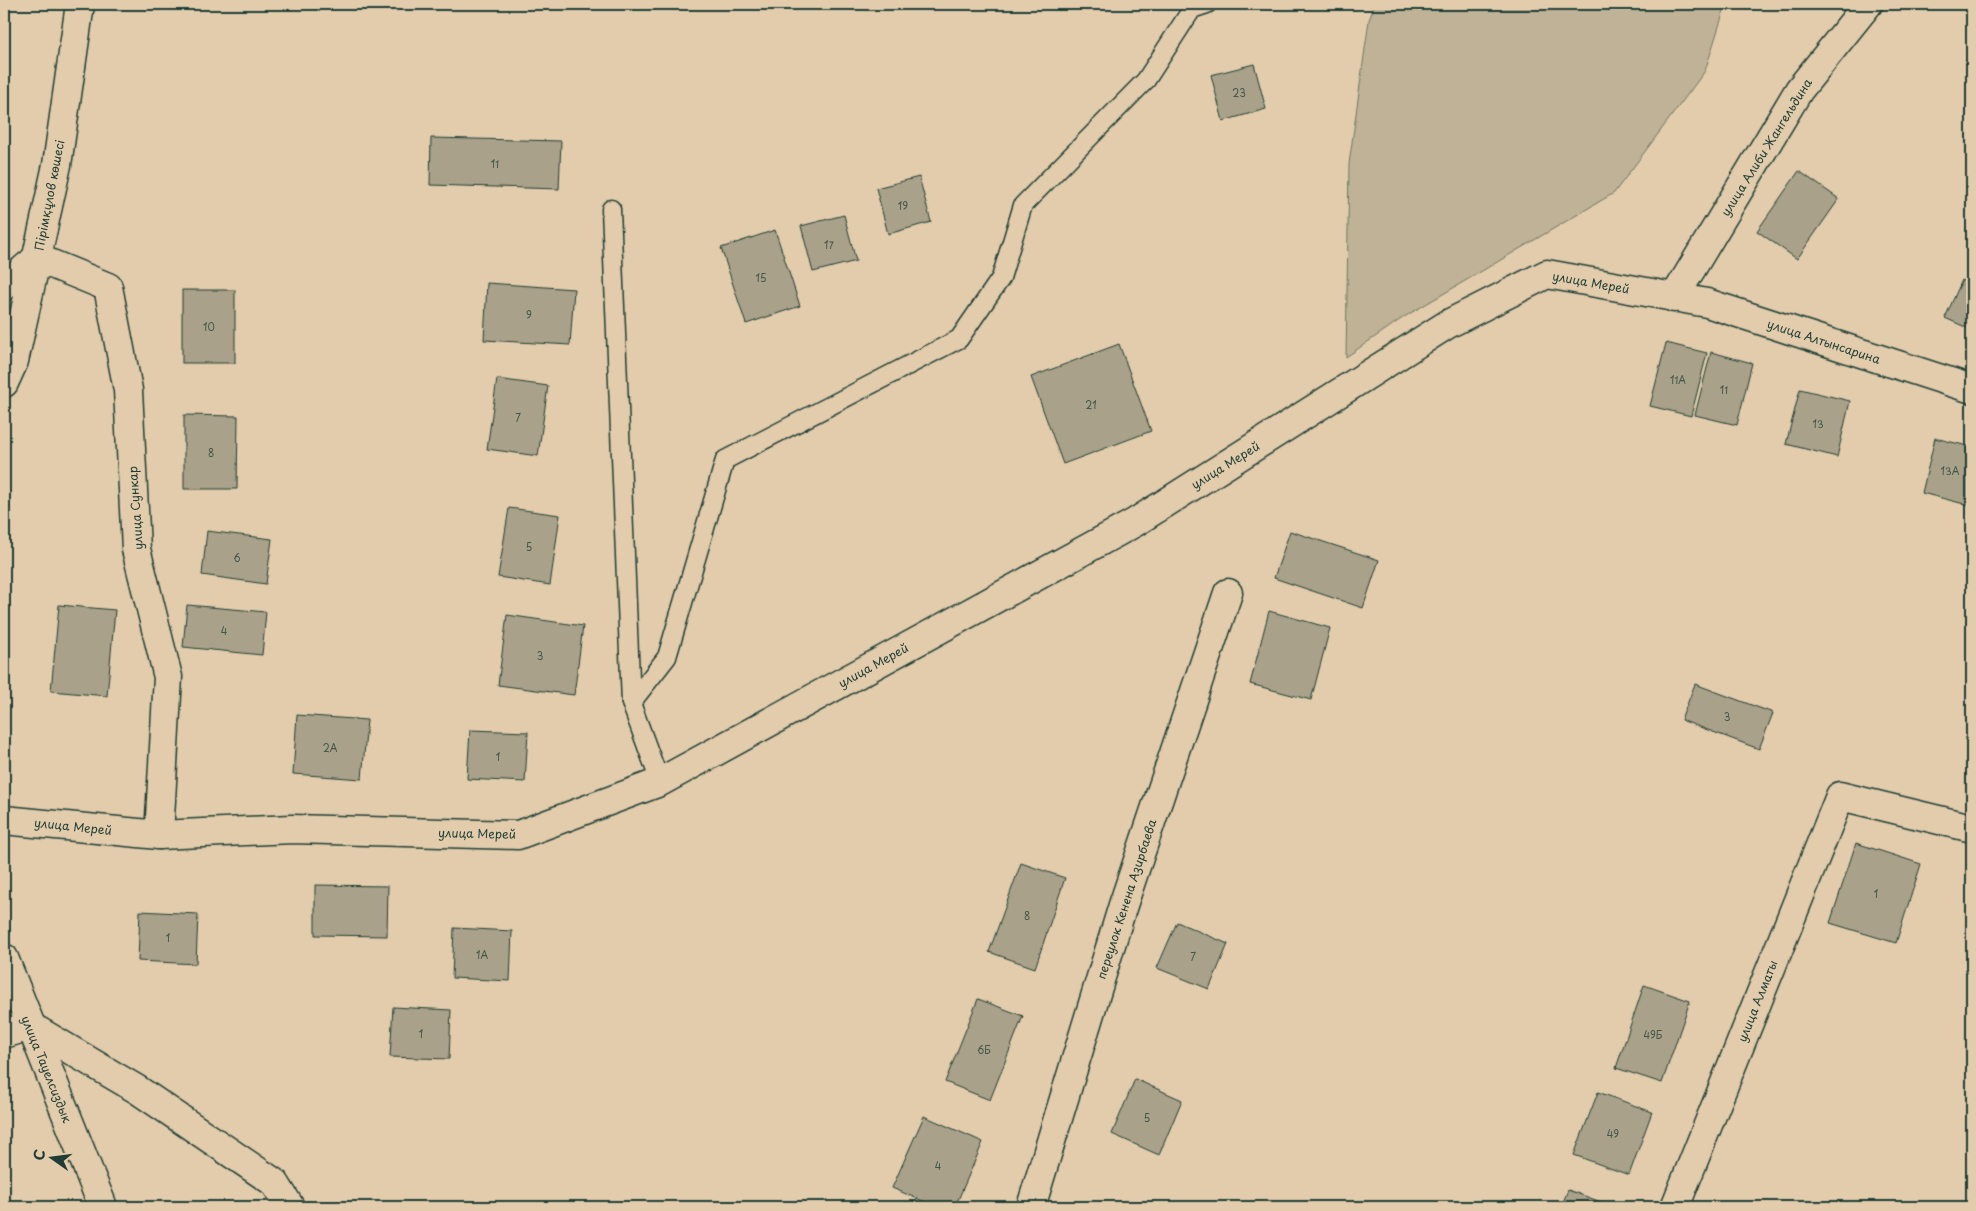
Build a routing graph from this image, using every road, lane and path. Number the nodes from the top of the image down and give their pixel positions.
1 (80, 4) edge
2 (1206, 4) edge
3 (1868, 4) edge
4 (611, 209) dead end
5 (37, 258) junction
6 (4, 286) edge
7 (1674, 298) junction
8 (4, 383) edge
9 (1972, 388) edge
10 (1228, 593) dead end
11 (631, 703) junction
12 (660, 782) junction
13 (4, 820) edge
14 (1972, 828) edge
15 (159, 835) junction
16 (4, 958) edge
17 (30, 1026) junction
18 (4, 1034) edge
19 (103, 1207) edge
20 (290, 1207) edge
21 (1031, 1207) edge
22 (1675, 1207) edge

1 - 5 street, Пірімқұлов көшесі
2 - 11 lane
3 - 7 street, улица Алиби Жангельдина
4 - 11 lane
5 - 6 street
5 - 8 street, Пірімқұлов көшесі
5 - 15 street, улица Сункар
7 - 9 street, улица Алтынсарина
7 - 12 street, улица Мерей
10 - 21 street, переулок Кенена Азирбаева
11 - 12 lane
12 - 15 street, улица Мерей
13 - 15 street, улица Мерей
14 - 22 street, улица Алматы
16 - 17 street, улица Тауелсиздык
17 - 18 street
17 - 19 street, улица Тауелсиздык
17 - 20 street

